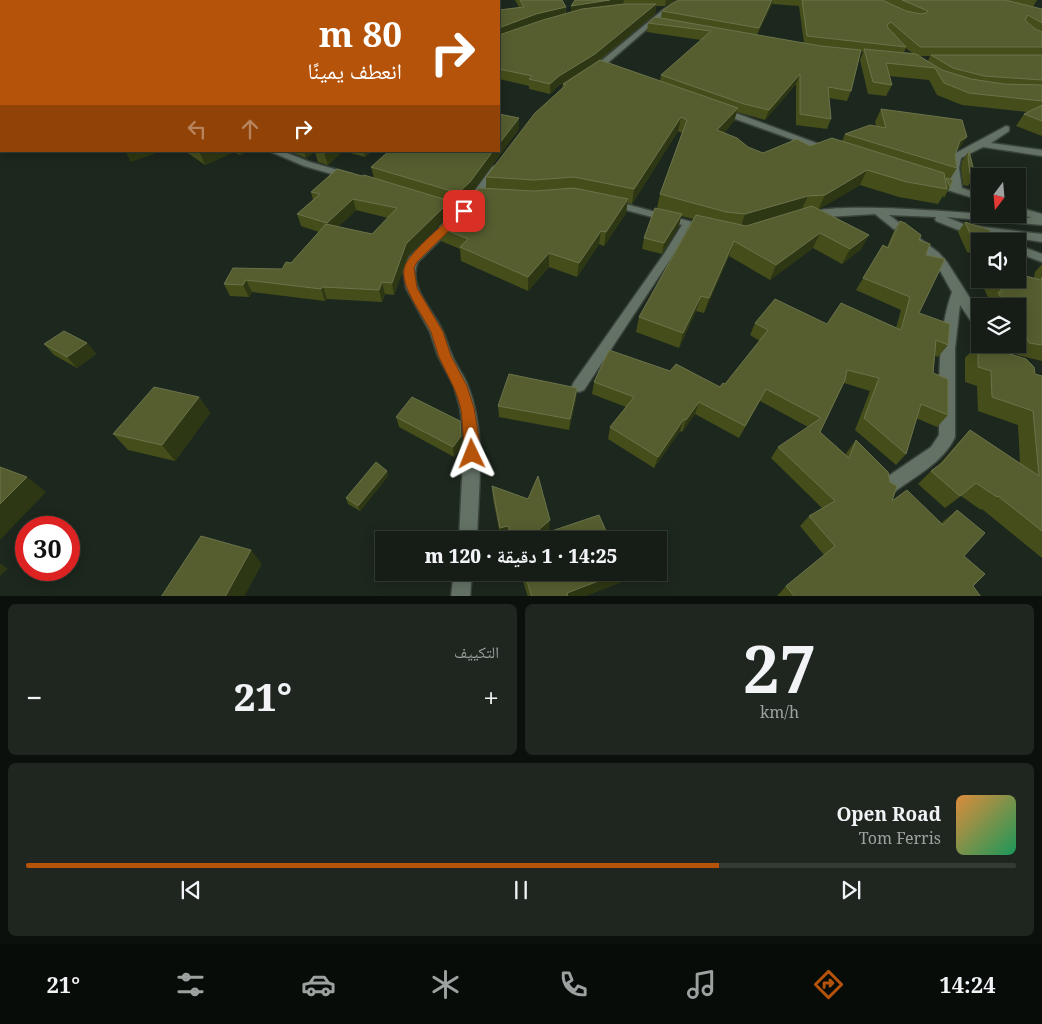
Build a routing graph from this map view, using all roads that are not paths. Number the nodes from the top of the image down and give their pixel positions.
1 (686, 0) edge
2 (651, 9) edge
3 (666, 10) junction
4 (614, 73) edge
5 (713, 108) edge
6 (1006, 129) dead end
7 (982, 144) junction
8 (276, 152) edge
9 (836, 152) edge
10 (1042, 153) edge
11 (319, 156) edge
12 (500, 162) edge
13 (307, 164) junction
14 (359, 179) edge
15 (929, 181) edge
16 (957, 190) junction
17 (971, 194) edge
18 (420, 199) edge
19 (597, 201) edge
20 (464, 211) junction
21 (879, 212) junction
22 (1026, 213) edge
23 (928, 214) junction
24 (802, 216) edge
25 (1042, 218) edge
26 (1042, 222) edge
27 (688, 223) junction
28 (962, 228) junction
29 (720, 232) edge
30 (975, 233) edge
31 (1042, 238) edge
32 (1026, 252) edge
33 (1042, 258) edge
34 (958, 292) junction
35 (971, 311) edge
36 (1004, 353) edge
37 (1023, 376) edge
38 (580, 386) dead end
39 (887, 487) edge
40 (468, 531) edge
41 (462, 581) edge
42 (460, 596) edge

1 - 3 street
2 - 3 street
3 - 4 street
5 - 9 street
6 - 7 street
7 - 10 street
7 - 16 street
8 - 13 street
11 - 13 street
12 - 20 street
13 - 14 street
15 - 16 street
16 - 17 street
18 - 20 street
19 - 27 street
20 - 40 street
21 - 23 street
21 - 24 street
21 - 34 street
22 - 25 street
23 - 26 street
23 - 28 street
27 - 29 street
27 - 38 street
28 - 30 street
28 - 31 street
32 - 33 street
34 - 35 street
34 - 39 street
36 - 37 street
41 - 42 street

